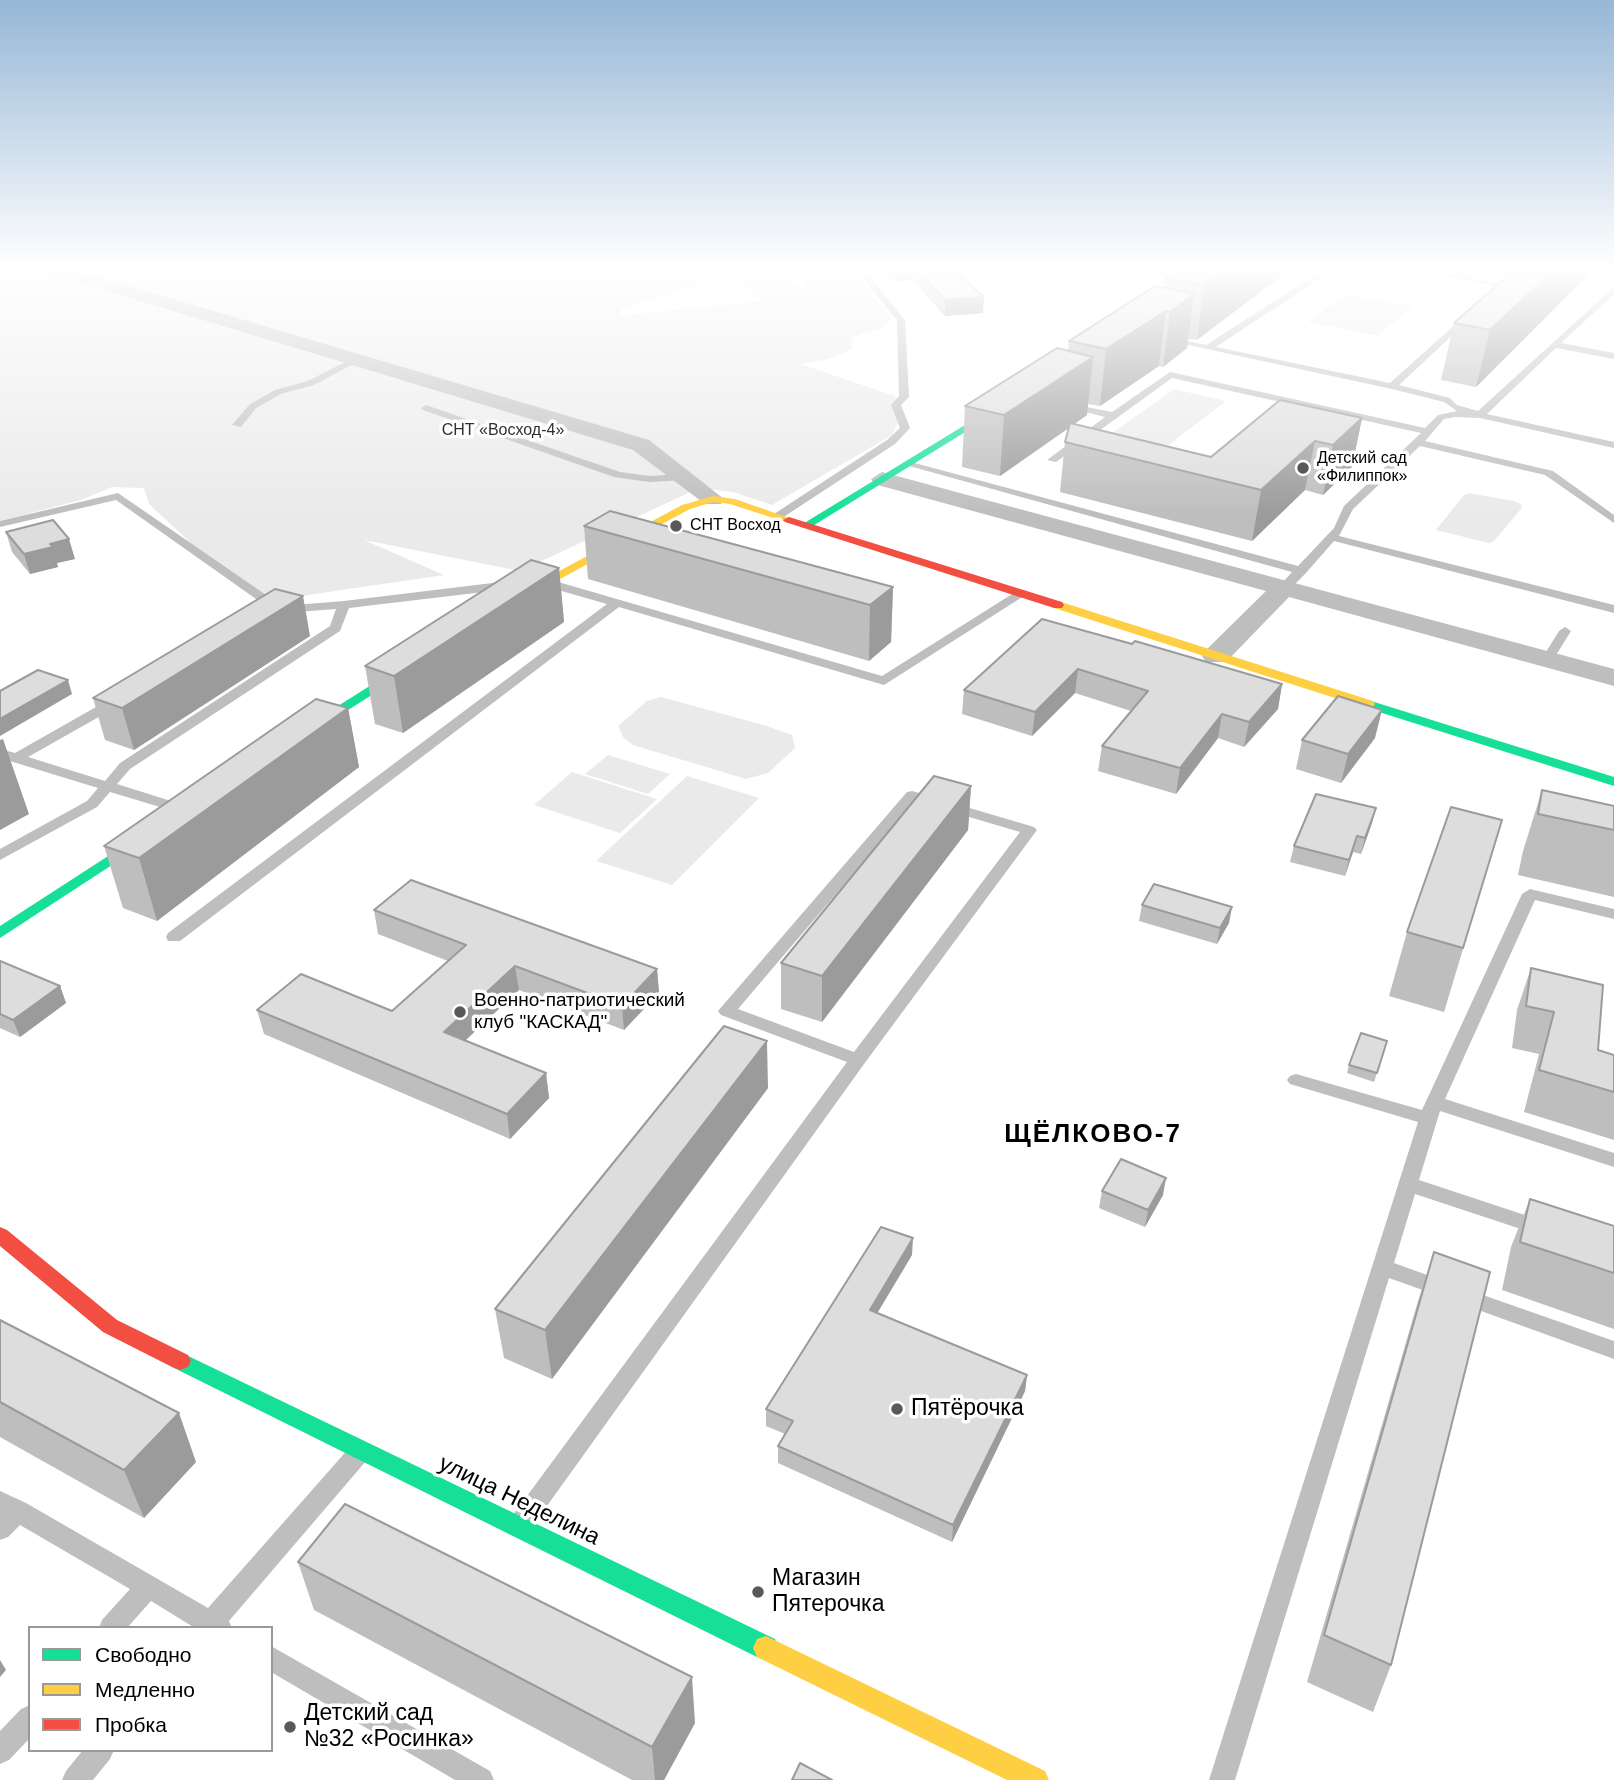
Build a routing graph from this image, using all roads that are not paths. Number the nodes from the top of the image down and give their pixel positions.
1 (318, 350) edge
2 (902, 350) edge
3 (1218, 350) edge
4 (1431, 350) edge
5 (1550, 350) edge
6 (1582, 350) edge
7 (1614, 356) edge
8 (354, 361) junction
9 (1318, 361) dead end
10 (1309, 369) junction
11 (1392, 386) junction
12 (1022, 394) edge
13 (1062, 404) edge
14 (426, 408) dead end
15 (1480, 415) junction
16 (1114, 416) junction
17 (237, 425) dead end
18 (1426, 431) junction
19 (1418, 442) junction
20 (1614, 445) edge
21 (1052, 460) dead end
22 (907, 464) junction
23 (684, 477) junction
24 (882, 479) junction
25 (713, 499) junction
26 (778, 516) junction
27 (1614, 520) edge
28 (0, 524) edge
29 (807, 525) junction
30 (1331, 537) junction
31 (1301, 570) junction
32 (543, 580) junction
33 (1282, 590) junction
34 (1021, 594) junction
35 (1584, 601) junction
36 (618, 602) junction
37 (344, 605) junction
38 (1614, 609) edge
39 (495, 610) edge
40 (1576, 616) dead end
41 (1565, 631) dead end
42 (424, 655) edge
43 (1216, 656) junction
44 (1547, 660) junction
45 (1614, 678) edge
46 (125, 696) edge
47 (282, 746) edge
48 (0, 753) edge
49 (18, 757) junction
50 (1614, 782) edge
51 (108, 786) junction
52 (192, 807) joint
53 (0, 855) edge
54 (1614, 914) edge
55 (0, 933) edge
56 (174, 937) dead end
57 (858, 1060) junction
58 (1296, 1080) dead end
59 (1431, 1110) junction
60 (1614, 1160) edge
61 (1408, 1184) junction
62 (0, 1235) edge
63 (1562, 1235) edge
64 (1382, 1267) junction
65 (1614, 1350) edge
66 (362, 1449) junction
67 (9, 1505) edge
68 (519, 1526) junction
69 (0, 1529) edge
70 (148, 1586) junction
71 (112, 1626) edge
72 (213, 1626) edge
73 (273, 1659) edge
74 (28, 1720) edge
75 (0, 1751) edge
76 (99, 1752) edge
77 (75, 1780) edge
78 (481, 1780) edge
79 (1036, 1780) edge
80 (1222, 1780) edge

1 - 8 street
2 - 26 lane
3 - 10 lane
4 - 11 lane
5 - 15 lane
6 - 7 lane
8 - 17 lane
8 - 23 street
9 - 10 lane
10 - 11 lane
11 - 15 lane
12 - 22 street
13 - 16 lane
14 - 23 lane
15 - 18 lane
15 - 20 lane
16 - 18 lane
16 - 21 lane
18 - 19 lane
19 - 27 lane
19 - 30 lane
22 - 24 street
22 - 31 lane
23 - 25 street
24 - 29 street
24 - 33 street
25 - 26 street
25 - 32 street
26 - 29 street
28 - 37 lane
29 - 34 street
30 - 31 lane
30 - 35 lane
31 - 33 lane
32 - 36 lane
32 - 37 lane
32 - 39 street
33 - 43 street
33 - 44 street
34 - 36 lane
34 - 43 street
35 - 38 lane
35 - 40 lane
36 - 56 lane
37 - 51 lane
41 - 44 lane
42 - 47 street
43 - 50 street
44 - 45 street
46 - 49 lane
48 - 49 lane
49 - 51 lane
51 - 52 lane
51 - 53 lane
52 - 55 street
54 - 59 lane
57 - 57 lane
57 - 68 lane
58 - 59 lane
59 - 60 lane
59 - 61 lane
61 - 63 lane
61 - 64 lane
62 - 66 street, улица Неделина
64 - 65 lane
64 - 80 lane
66 - 68 street, улица Неделина
66 - 72 lane
67 - 69 lane
67 - 70 lane
68 - 79 street, улица Неделина
70 - 71 lane
70 - 72 lane
73 - 78 lane
74 - 75 lane
76 - 77 lane

